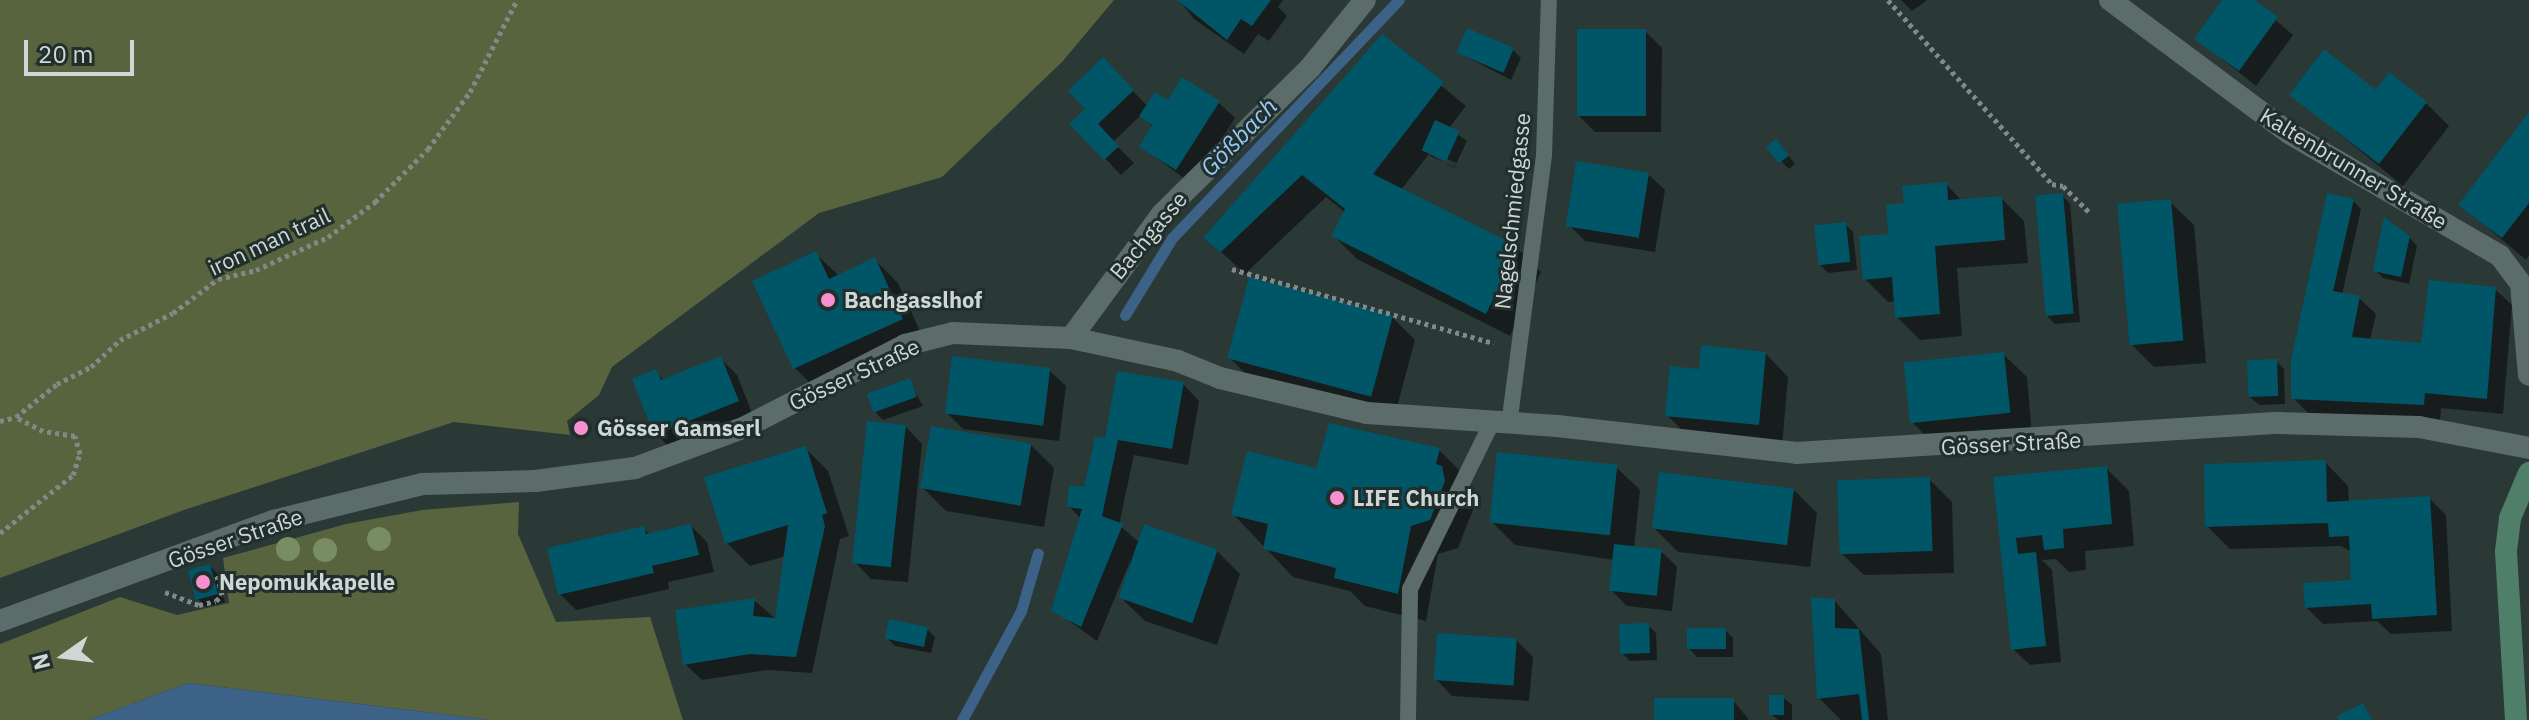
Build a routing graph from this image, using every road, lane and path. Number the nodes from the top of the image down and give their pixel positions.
1 (517, 0) edge
2 (1365, 0) edge
3 (1549, 0) edge
4 (1888, 0) edge
5 (2110, 0) edge
6 (2091, 214) dead end
7 (1232, 269) dead end
8 (1080, 340) junction
9 (1517, 353) junction
10 (2529, 375) edge
11 (16, 417) junction
12 (0, 421) edge
13 (1500, 424) junction
14 (2529, 448) edge
15 (2529, 473) edge
16 (0, 533) edge
17 (0, 621) edge
18 (1408, 720) edge
19 (2516, 720) edge

1 - 11 path, iron man trail
2 - 8 street, Bachgasse
3 - 9 lane, Nagelschmiedgasse
4 - 6 path
5 - 10 street, Kaltenbrunner Straße
7 - 9 path
8 - 13 street, Gösser Straße
8 - 17 street, Gösser Straße
9 - 13 lane, Nagelschmiedgasse
11 - 12 path
11 - 16 path
13 - 14 street, Gösser Straße
13 - 18 lane
15 - 19 main road

